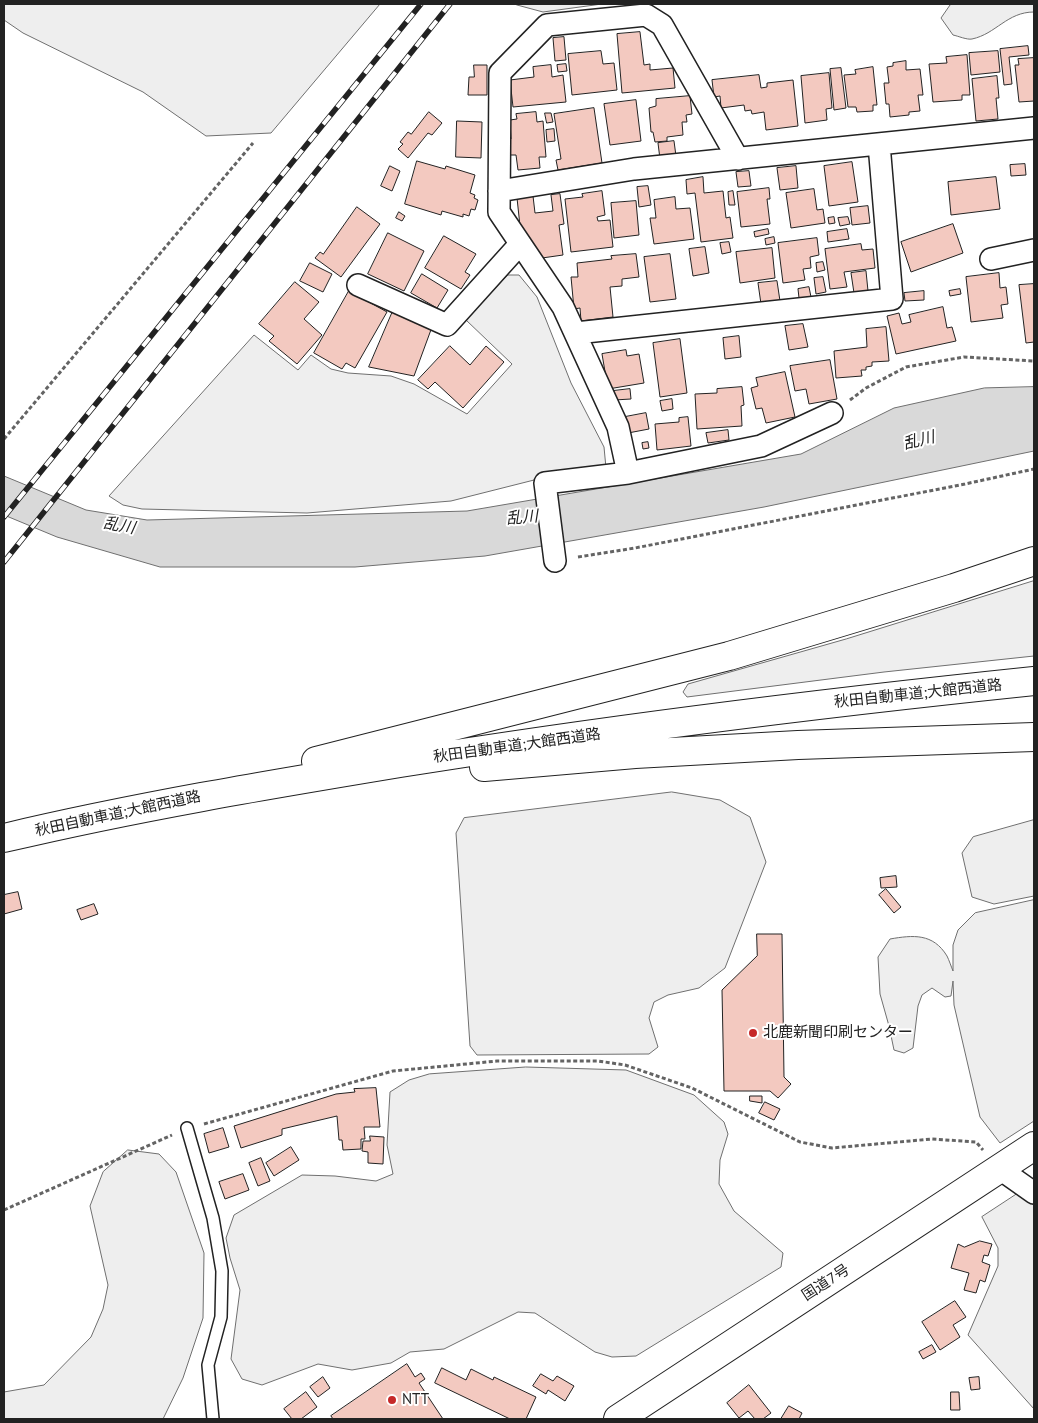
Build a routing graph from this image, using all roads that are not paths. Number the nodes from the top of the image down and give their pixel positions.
1 (1034, 128) edge
2 (879, 144) junction
3 (738, 159) junction
4 (498, 191) junction
5 (520, 244) junction
6 (1034, 250) edge
7 (991, 258) dead end
8 (358, 284) dead end
9 (576, 334) junction
10 (832, 414) road end
11 (628, 472) junction
12 (555, 561) road end
13 (1034, 561) edge
14 (1034, 681) edge
15 (1034, 737) edge
16 (92, 818) junction
17 (4, 838) edge
18 (187, 1128) road end
19 (1034, 1146) edge
20 (1000, 1169) junction
21 (1034, 1193) edge
22 (213, 1419) edge
23 (618, 1419) edge

1 - 2 street
2 - 3 street
2 - 9 street
3 - 4 street
3 - 4 street
4 - 5 street
5 - 8 street
5 - 9 street
6 - 7 street
9 - 11 street
10 - 11 street
11 - 12 street
13 - 16 highway
14 - 16 highway, 秋田自動車道;大館西道路
15 - 16 highway
16 - 17 highway, 秋田自動車道;大館西道路
18 - 22 lane
19 - 20 highway, 国道7号
20 - 21 street
20 - 23 highway, 国道7号

